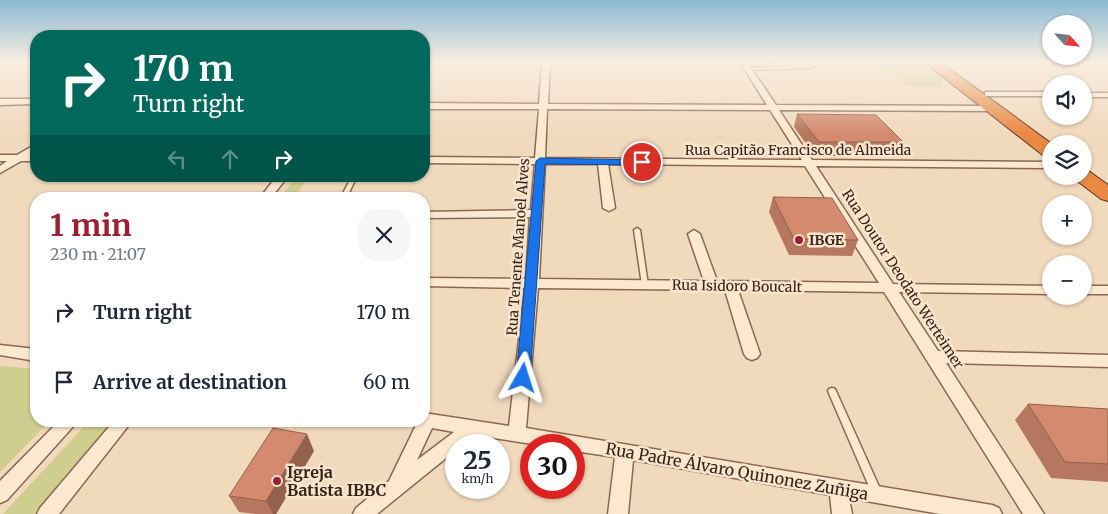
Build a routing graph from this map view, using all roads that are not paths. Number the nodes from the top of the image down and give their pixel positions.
1 (544, 86) edge
2 (759, 86) edge
3 (968, 86) edge
4 (973, 86) edge
5 (1042, 95) edge
6 (1092, 95) edge
7 (1108, 95) edge
8 (991, 101) junction
9 (0, 102) edge
10 (30, 102) edge
11 (430, 106) edge
12 (543, 107) junction
13 (773, 107) junction
14 (1042, 135) edge
15 (1042, 144) edge
16 (30, 151) edge
17 (0, 158) edge
18 (19, 158) junction
19 (30, 158) edge
20 (430, 160) edge
21 (540, 161) junction
22 (603, 162) junction
23 (810, 164) junction
24 (1042, 165) edge
25 (0, 170) edge
26 (1092, 170) edge
27 (277, 182) edge
28 (1108, 182) edge
29 (1092, 183) edge
30 (269, 192) edge
31 (1108, 195) edge
32 (609, 208) dead end
33 (537, 214) junction
34 (430, 215) edge
35 (637, 230) dead end
36 (694, 234) dead end
37 (430, 282) edge
38 (532, 283) junction
39 (645, 285) junction
40 (712, 285) junction
41 (730, 286) junction
42 (890, 289) junction
43 (1042, 290) edge
44 (1092, 290) edge
45 (1108, 290) edge
46 (0, 350) edge
47 (30, 354) edge
48 (752, 354) dead end
49 (934, 357) junction
50 (1108, 361) edge
51 (832, 391) dead end
52 (430, 421) edge
53 (64, 427) edge
54 (119, 427) edge
55 (422, 427) edge
56 (472, 428) junction
57 (517, 435) junction
58 (625, 451) junction
59 (395, 487) junction
60 (838, 488) junction
61 (0, 494) edge
62 (878, 495) junction
63 (47, 514) edge
64 (363, 514) edge
65 (618, 514) edge
66 (842, 514) edge
67 (992, 514) edge
68 (1034, 514) edge

1 - 12 street, Rua Tenente Manoel Alves
2 - 13 street, Rua Doutor Deodato Werteimer
3 - 8 highway
4 - 8 highway
5 - 8 street
6 - 7 street
8 - 13 street
8 - 14 highway
8 - 15 highway
9 - 10 street
11 - 12 street
12 - 13 street
12 - 21 street, Rua Tenente Manoel Alves
13 - 23 street, Rua Doutor Deodato Werteimer
16 - 18 street
17 - 18 street
18 - 19 street
18 - 25 street
20 - 21 street, Rua Capitão Francisco de Almeida
21 - 22 street, Rua Capitão Francisco de Almeida
21 - 33 street, Rua Tenente Manoel Alves
22 - 23 street, Rua Capitão Francisco de Almeida
22 - 32 street
23 - 24 street, Rua Capitão Francisco de Almeida
23 - 42 street, Rua Doutor Deodato Werteimer
26 - 28 highway
27 - 30 street
29 - 31 highway
33 - 34 street
33 - 38 street, Rua Tenente Manoel Alves
35 - 39 lane
36 - 40 street
37 - 38 street, Rua Isidoro Boucalt
38 - 39 street, Rua Isidoro Boucalt
38 - 57 street, Rua Tenente Manoel Alves
39 - 40 street, Rua Isidoro Boucalt
40 - 41 street, Rua Isidoro Boucalt
41 - 42 street, Rua Isidoro Boucalt
41 - 48 street
42 - 43 street, Rua Isidoro Boucalt
42 - 49 street, Rua Doutor Deodato Werteimer
44 - 45 street
46 - 47 street
49 - 50 street
49 - 68 street, Rua Doutor Deodato Werteimer
51 - 62 lane
52 - 56 street, Rua Padre Álvaro Quinonez Zuñiga
53 - 61 street
54 - 63 street
55 - 59 street
56 - 57 street, Rua Padre Álvaro Quinonez Zuñiga
56 - 59 street
57 - 58 street, Rua Padre Álvaro Quinonez Zuñiga
58 - 60 street, Rua Padre Álvaro Quinonez Zuñiga
58 - 65 street
59 - 64 street
60 - 62 street, Rua Padre Álvaro Quinonez Zuñiga
60 - 66 street
62 - 67 street, Rua Padre Álvaro Quinonez Zuñiga

